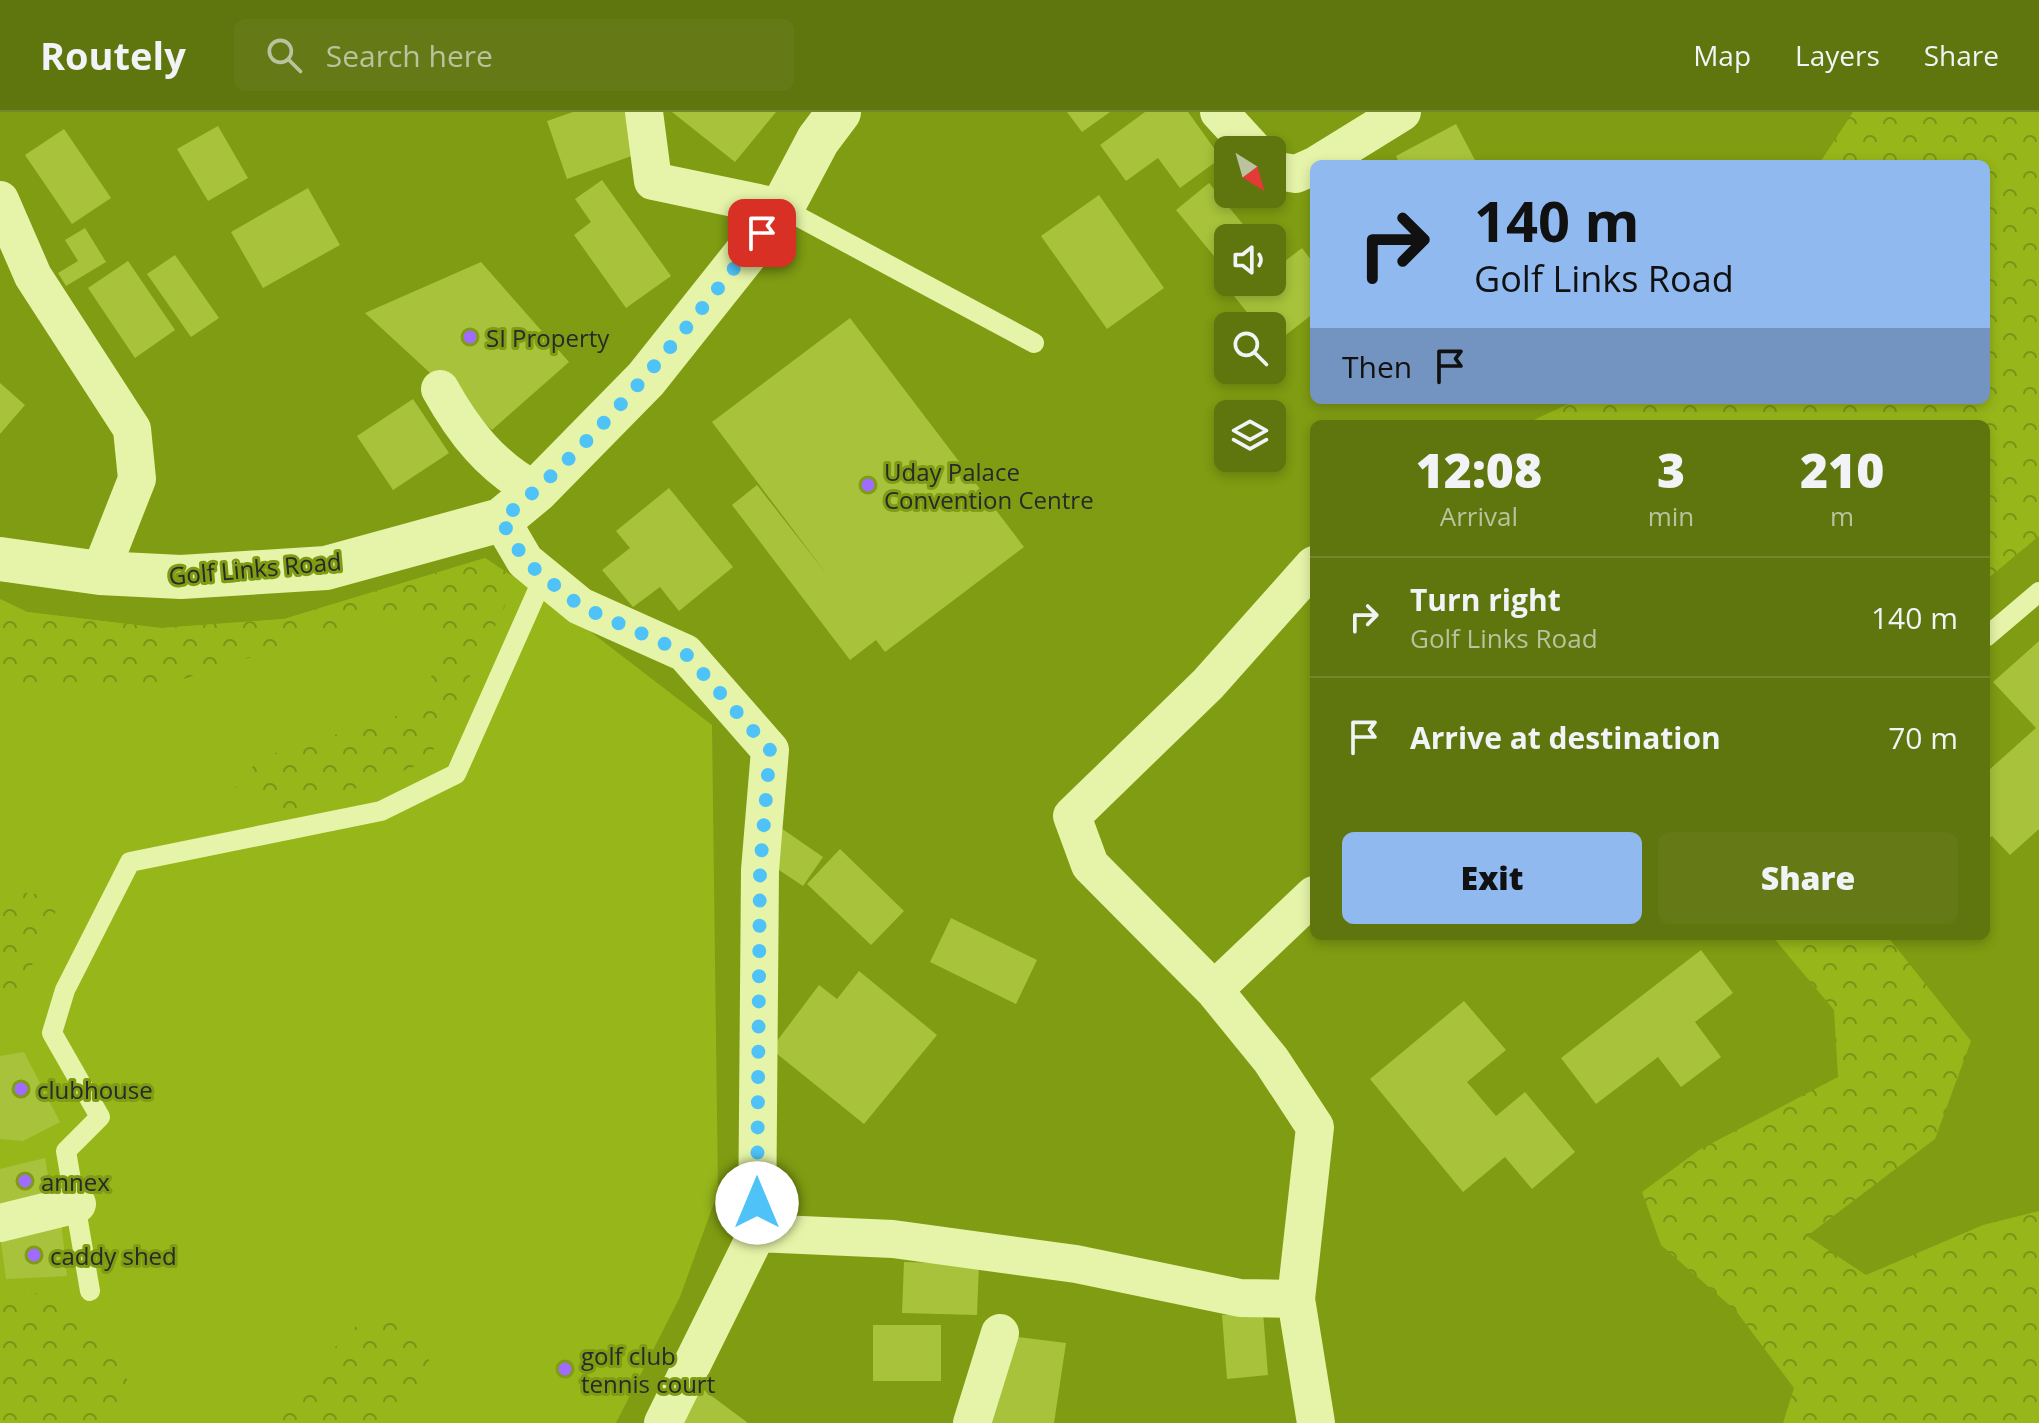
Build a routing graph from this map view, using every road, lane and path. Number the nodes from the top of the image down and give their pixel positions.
1 (644, 112) edge
2 (839, 112) edge
3 (1219, 112) edge
4 (1402, 112) edge
5 (1241, 136) edge
6 (1324, 160) edge
7 (1310, 168) edge
8 (1286, 172) edge
9 (0, 200) edge
10 (782, 208) junction
11 (1034, 343) dead end
12 (440, 389) dead end
13 (536, 491) junction
14 (501, 520) junction
15 (0, 559) edge
16 (1310, 569) edge
17 (100, 573) junction
18 (544, 576) junction
19 (2039, 592) edge
20 (1990, 634) edge
21 (1310, 899) edge
22 (1214, 990) junction
23 (77, 1204) junction
24 (0, 1223) edge
25 (757, 1233) junction
26 (90, 1291) dead end
27 (1296, 1299) junction
28 (1000, 1333) dead end
29 (663, 1423) edge
30 (972, 1423) edge
31 (1316, 1423) edge

1 - 10 street
2 - 10 street, Golf Links Road
3 - 5 street
4 - 6 street
7 - 8 street
9 - 17 street
10 - 11 lane
10 - 13 street, Golf Links Road
12 - 13 street
13 - 14 street, Golf Links Road
14 - 17 street, Golf Links Road
14 - 18 street
15 - 17 street, Golf Links Road
16 - 22 street
18 - 23 lane
18 - 25 street
19 - 20 lane
21 - 22 street
22 - 27 street
23 - 24 street
23 - 26 lane
25 - 27 street
25 - 29 street
27 - 31 street
28 - 30 street

